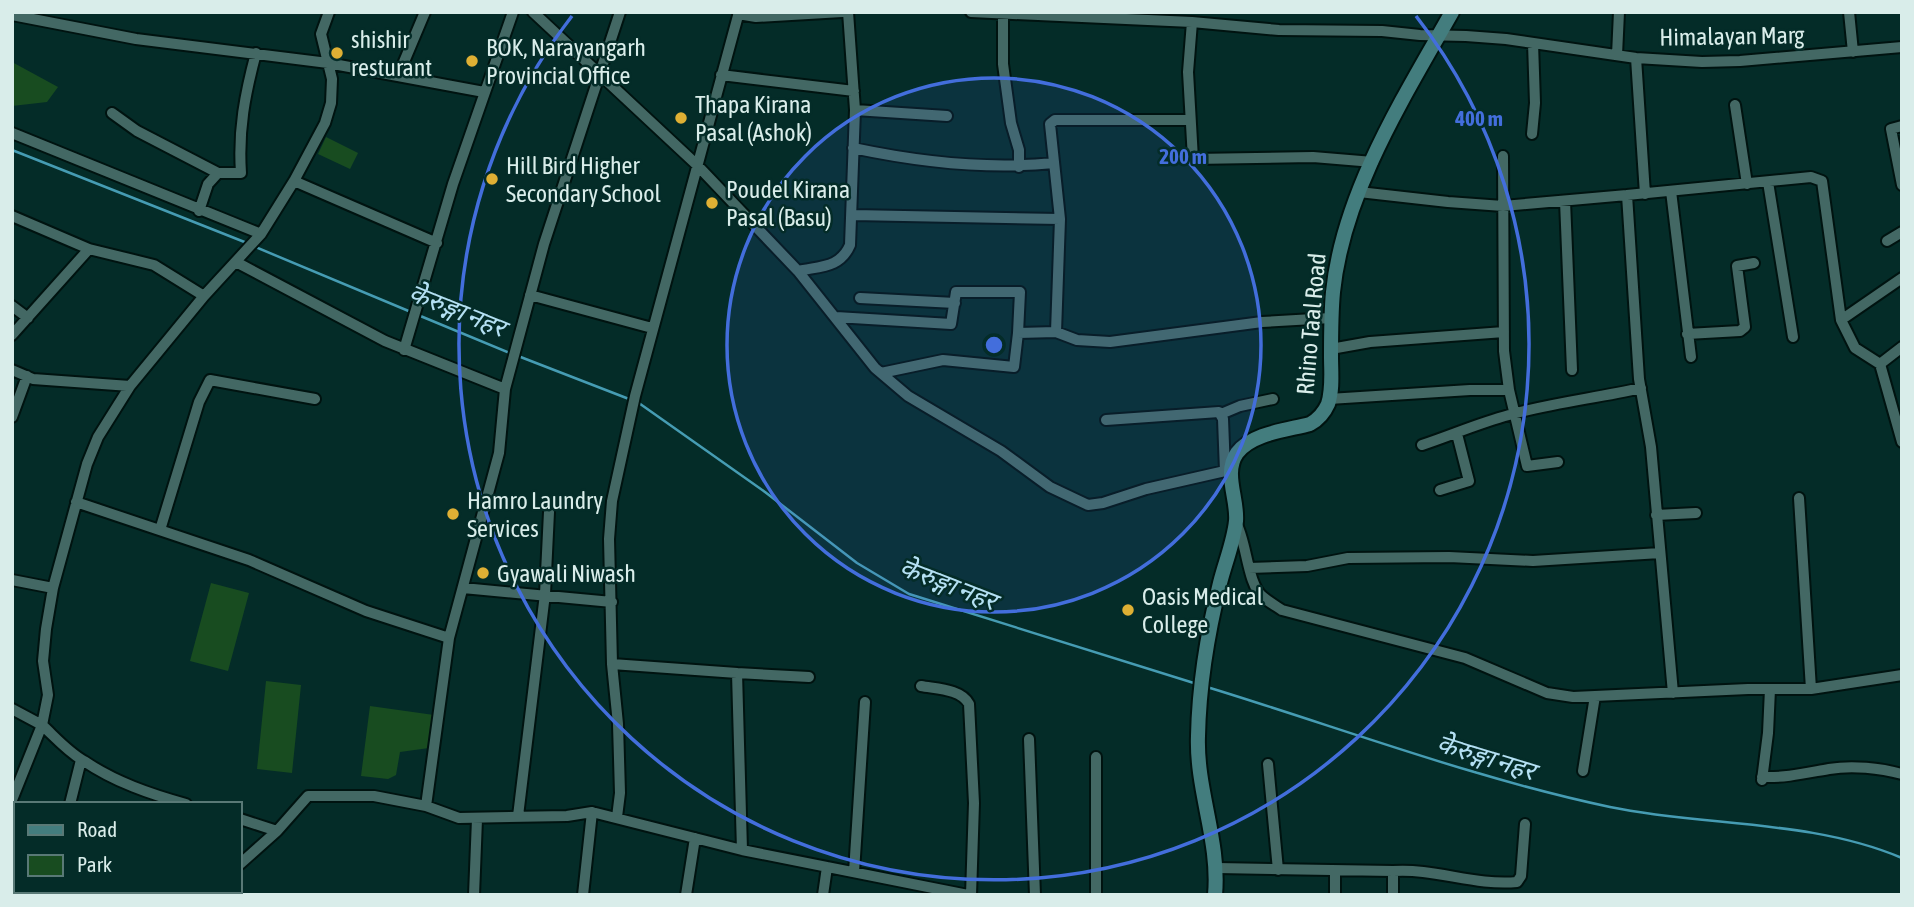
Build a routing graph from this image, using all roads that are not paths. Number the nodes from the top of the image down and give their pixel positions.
1 (329, 12) edge
2 (425, 12) edge
3 (513, 12) edge
4 (533, 12) edge
5 (620, 12) edge
6 (842, 12) edge
7 (848, 12) edge
8 (971, 12) edge
9 (1451, 12) edge
10 (1619, 12) edge
11 (1849, 12) edge
12 (738, 13) edge
13 (1003, 13) edge
14 (12, 15) edge
15 (1192, 22) junction
16 (1439, 35) junction
17 (1532, 43) junction
18 (1902, 47) edge
19 (1853, 52) junction
20 (256, 53) junction
21 (1617, 55) junction
22 (1636, 58) junction
23 (328, 64) junction
24 (600, 74) junction
25 (722, 75) junction
26 (398, 76) junction
27 (854, 91) junction
28 (484, 92) junction
29 (1735, 105) dead end
30 (855, 110) junction
31 (112, 113) dead end
32 (947, 116) dead end
33 (1189, 120) junction
34 (1902, 126) edge
35 (12, 133) edge
36 (1532, 134) dead end
37 (853, 148) junction
38 (1503, 156) dead end
39 (1373, 162) junction
40 (1054, 163) junction
41 (697, 165) junction
42 (1020, 167) junction
43 (218, 173) junction
44 (294, 181) junction
45 (1768, 182) junction
46 (1747, 184) junction
47 (1902, 185) edge
48 (1671, 191) junction
49 (1359, 192) junction
50 (1645, 194) junction
51 (1627, 195) junction
52 (1565, 201) junction
53 (1503, 206) junction
54 (199, 211) junction
55 (853, 215) junction
56 (12, 216) edge
57 (1060, 219) junction
58 (1902, 232) edge
59 (259, 237) junction
60 (1887, 241) dead end
61 (437, 243) junction
62 (89, 250) junction
63 (236, 262) junction
64 (1754, 262) dead end
65 (799, 271) junction
66 (1902, 278) edge
67 (530, 295) junction
68 (204, 296) junction
69 (860, 298) dead end
70 (955, 303) junction
71 (12, 306) edge
72 (835, 317) junction
73 (28, 318) junction
74 (1331, 318) junction
75 (1841, 320) junction
76 (652, 328) junction
77 (1056, 332) junction
78 (1504, 332) junction
79 (1018, 333) junction
80 (1687, 334) junction
81 (12, 335) edge
82 (1793, 337) dead end
83 (1902, 347) edge
84 (1331, 349) junction
85 (404, 350) junction
86 (1691, 357) dead end
87 (1880, 364) junction
88 (12, 370) edge
89 (1572, 370) dead end
90 (881, 373) junction
91 (27, 376) junction
92 (130, 386) junction
93 (1641, 388) junction
94 (505, 389) junction
95 (1508, 390) junction
96 (315, 398) dead end
97 (1273, 399) dead end
98 (1329, 399) junction
99 (1221, 414) junction
100 (1513, 414) junction
101 (12, 417) edge
102 (1105, 420) dead end
103 (1457, 434) junction
104 (1902, 442) edge
105 (1422, 445) dead end
106 (1558, 462) dead end
107 (1228, 472) junction
108 (1440, 490) dead end
109 (1799, 498) dead end
110 (76, 502) junction
111 (550, 512) dead end
112 (1696, 513) dead end
113 (1656, 515) junction
114 (1236, 523) junction
115 (160, 530) junction
116 (1660, 553) junction
117 (1249, 568) junction
118 (12, 580) edge
119 (53, 588) junction
120 (463, 588) junction
121 (545, 594) junction
122 (612, 602) junction
123 (449, 638) junction
124 (612, 664) junction
125 (737, 673) junction
126 (1902, 675) edge
127 (809, 677) dead end
128 (921, 686) dead end
129 (1770, 689) junction
130 (1811, 690) junction
131 (1673, 693) junction
132 (1595, 696) junction
133 (865, 702) dead end
134 (12, 709) edge
135 (42, 725) junction
136 (1029, 739) dead end
137 (1096, 757) dead end
138 (81, 760) junction
139 (1268, 764) dead end
140 (1583, 771) dead end
141 (1902, 774) edge
142 (12, 800) edge
143 (70, 802) edge
144 (180, 802) edge
145 (426, 806) junction
146 (592, 812) junction
147 (518, 816) junction
148 (617, 817) junction
149 (477, 819) junction
150 (242, 820) edge
151 (1525, 824) dead end
152 (277, 831) junction
153 (695, 838) junction
154 (741, 850) junction
155 (242, 862) edge
156 (827, 867) junction
157 (1217, 867) junction
158 (1278, 870) junction
159 (1335, 871) junction
160 (1393, 871) junction
161 (855, 872) junction
162 (904, 882) junction
163 (935, 891) edge
164 (474, 895) edge
165 (583, 895) edge
166 (686, 895) edge
167 (823, 895) edge
168 (901, 895) edge
169 (970, 895) edge
170 (1035, 895) edge
171 (1096, 895) edge
172 (1215, 895) edge
173 (1335, 895) edge
174 (1393, 895) edge

1 - 23 street
2 - 26 street
3 - 28 street
4 - 24 street
5 - 24 street
6 - 12 street
7 - 27 street
8 - 13 street, Himalayan Marg
9 - 16 street, Rhino Taal Road
10 - 21 street
11 - 19 street
12 - 25 street
13 - 15 street, Himalayan Marg
13 - 42 street
14 - 20 street
15 - 16 street, Himalayan Marg
15 - 33 street
16 - 17 street, Himalayan Marg
16 - 39 street, Rhino Taal Road
17 - 21 street, Himalayan Marg
17 - 36 street
18 - 19 street, Himalayan Marg
19 - 22 street, Himalayan Marg
20 - 23 street
20 - 43 street
21 - 22 street, Himalayan Marg
22 - 50 street
23 - 26 street
23 - 44 street
24 - 41 street
24 - 67 street
25 - 27 street
25 - 41 street
26 - 28 street
27 - 30 street
28 - 61 street
29 - 46 street
30 - 32 street
30 - 37 street
31 - 43 street
33 - 39 street
33 - 40 street
34 - 47 street
35 - 54 street
37 - 42 street
37 - 55 street
38 - 53 street
39 - 49 street, Rhino Taal Road
40 - 42 street
40 - 57 street
41 - 65 street
41 - 76 street
43 - 54 street
44 - 59 street
44 - 61 street
45 - 46 street
45 - 75 street
45 - 82 street
46 - 48 street
48 - 50 street
48 - 80 street
49 - 53 street
49 - 74 street, Rhino Taal Road
50 - 51 street
51 - 52 street
51 - 93 street
52 - 53 street
52 - 89 street
53 - 78 street
54 - 59 street
55 - 57 street
55 - 65 street
56 - 62 street
57 - 77 street
58 - 60 street
59 - 63 street
61 - 85 street
62 - 68 street
62 - 73 street
63 - 68 street
63 - 85 street
64 - 80 street
65 - 72 street
66 - 75 street
67 - 76 street
67 - 94 street
68 - 92 street
69 - 70 street
70 - 72 street
70 - 79 street
71 - 73 street
72 - 90 street
73 - 81 street
74 - 77 street
74 - 84 street, Rhino Taal Road
75 - 87 street
76 - 122 street
77 - 79 street
78 - 84 street
78 - 95 street
79 - 90 street
80 - 86 street
83 - 87 street
84 - 98 street, Rhino Taal Road
85 - 94 street
87 - 104 street
88 - 91 street
90 - 107 street
91 - 92 street
91 - 101 street
92 - 110 street
93 - 100 street
93 - 113 street
94 - 120 street
95 - 98 street
95 - 100 street
96 - 115 street
97 - 99 street
98 - 107 street, Rhino Taal Road
99 - 102 street
99 - 107 street
100 - 103 street
100 - 106 street
103 - 105 street
103 - 108 street
107 - 114 street
109 - 130 street
110 - 115 street
110 - 119 street
111 - 121 street
112 - 113 street
113 - 116 street
114 - 117 street
114 - 157 street
115 - 123 street
116 - 117 street
116 - 131 street
117 - 132 street
118 - 119 street
119 - 135 street
120 - 121 street
120 - 123 street
121 - 122 street
121 - 147 street
122 - 124 street
123 - 145 street
124 - 125 street
124 - 148 street
125 - 127 street
125 - 154 street
126 - 130 street
128 - 169 street
129 - 130 street
129 - 131 street
129 - 141 street
131 - 132 street
132 - 140 street
133 - 161 street
134 - 135 street
135 - 138 street
135 - 142 street
136 - 170 street
137 - 171 street
138 - 143 street
138 - 144 street
139 - 158 street
145 - 149 street
145 - 152 street
146 - 147 street
146 - 148 street
146 - 165 street
147 - 149 street
148 - 153 street
149 - 164 street
150 - 152 street
151 - 160 street
152 - 155 street
153 - 154 street
153 - 166 street
154 - 156 street
156 - 161 street
156 - 167 street
157 - 158 street
157 - 172 street
158 - 159 street
159 - 160 street
159 - 173 street
160 - 174 street
161 - 162 street
162 - 163 street
162 - 168 street
163 - 169 street

